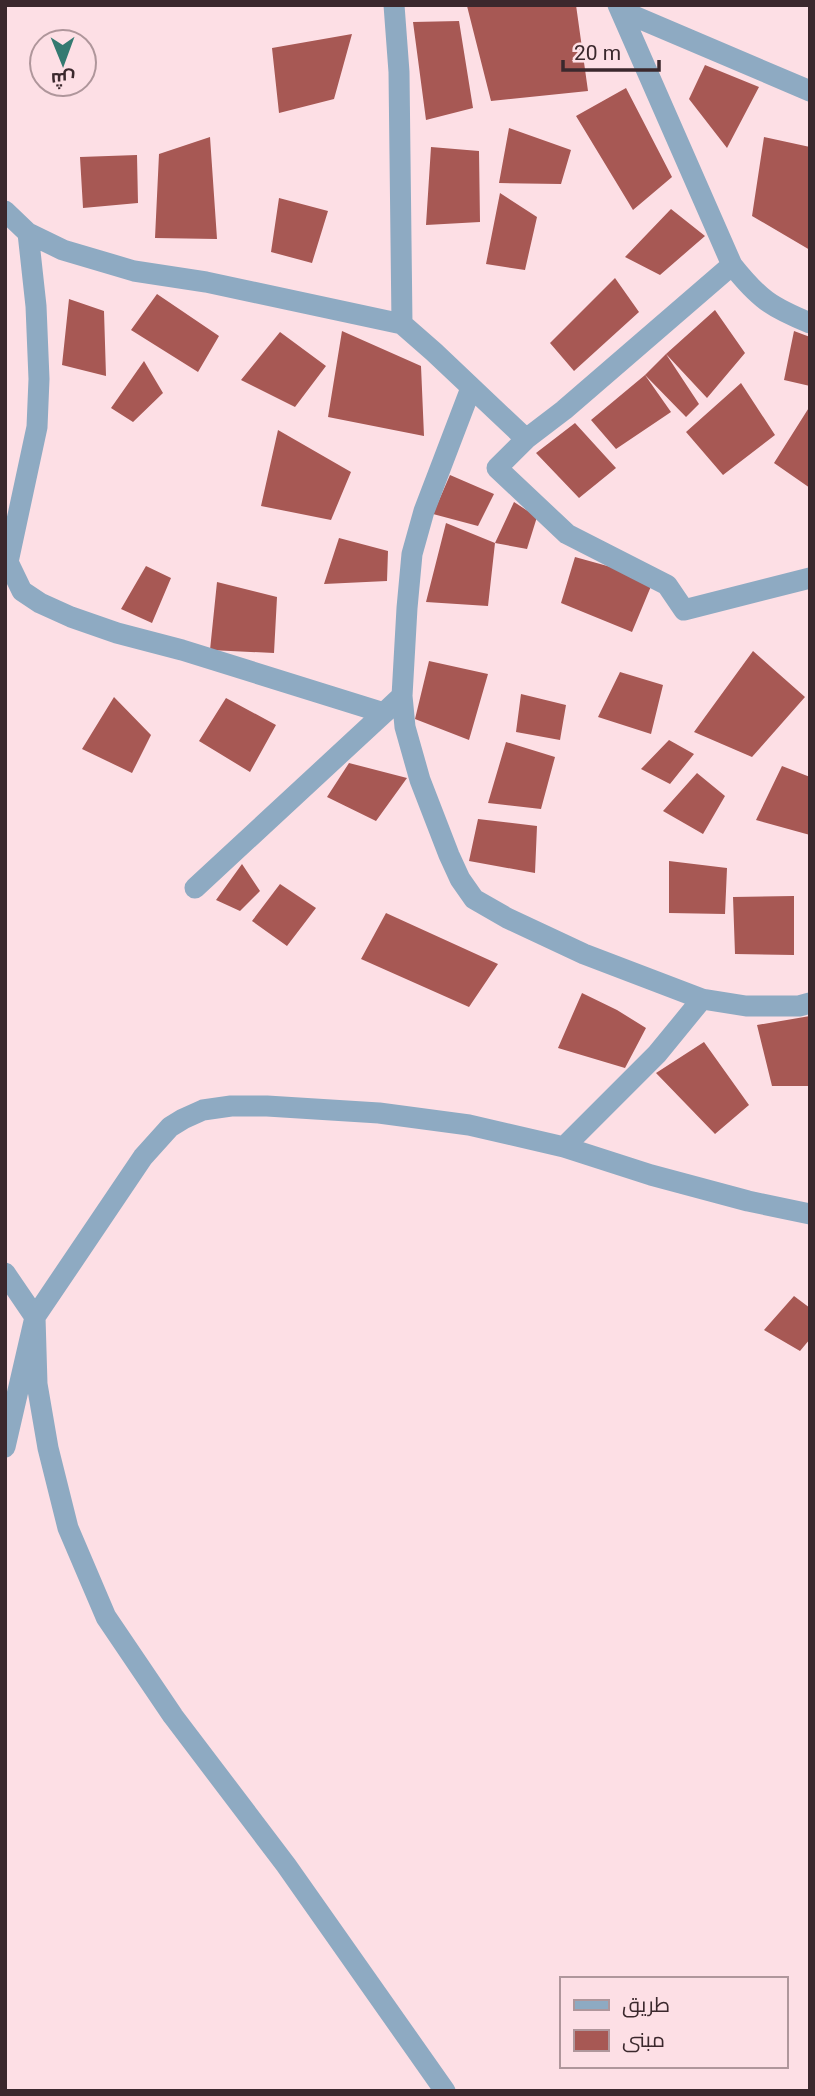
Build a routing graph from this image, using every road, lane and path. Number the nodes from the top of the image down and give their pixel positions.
1 (394, 5) edge
2 (620, 8) edge
3 (810, 91) edge
4 (5, 211) edge
5 (28, 233) junction
6 (732, 265) junction
7 (810, 323) edge
8 (402, 324) junction
9 (471, 388) junction
10 (526, 439) junction
11 (810, 578) edge
12 (402, 696) junction
13 (384, 713) junction
14 (195, 888) dead end
15 (702, 999) junction
16 (810, 1003) edge
17 (564, 1147) junction
18 (810, 1214) edge
19 (5, 1273) edge
20 (35, 1317) junction
21 (5, 1447) edge
22 (445, 2091) edge

1 - 8 street
2 - 3 street
2 - 6 street
4 - 5 street
5 - 8 street
5 - 13 street
6 - 7 street
6 - 10 street
8 - 9 street
9 - 10 street
9 - 12 street
10 - 11 street
12 - 13 street
12 - 15 street
13 - 14 street
15 - 16 street
15 - 17 street
17 - 18 street
17 - 20 street
19 - 20 street
20 - 21 street
20 - 22 street

